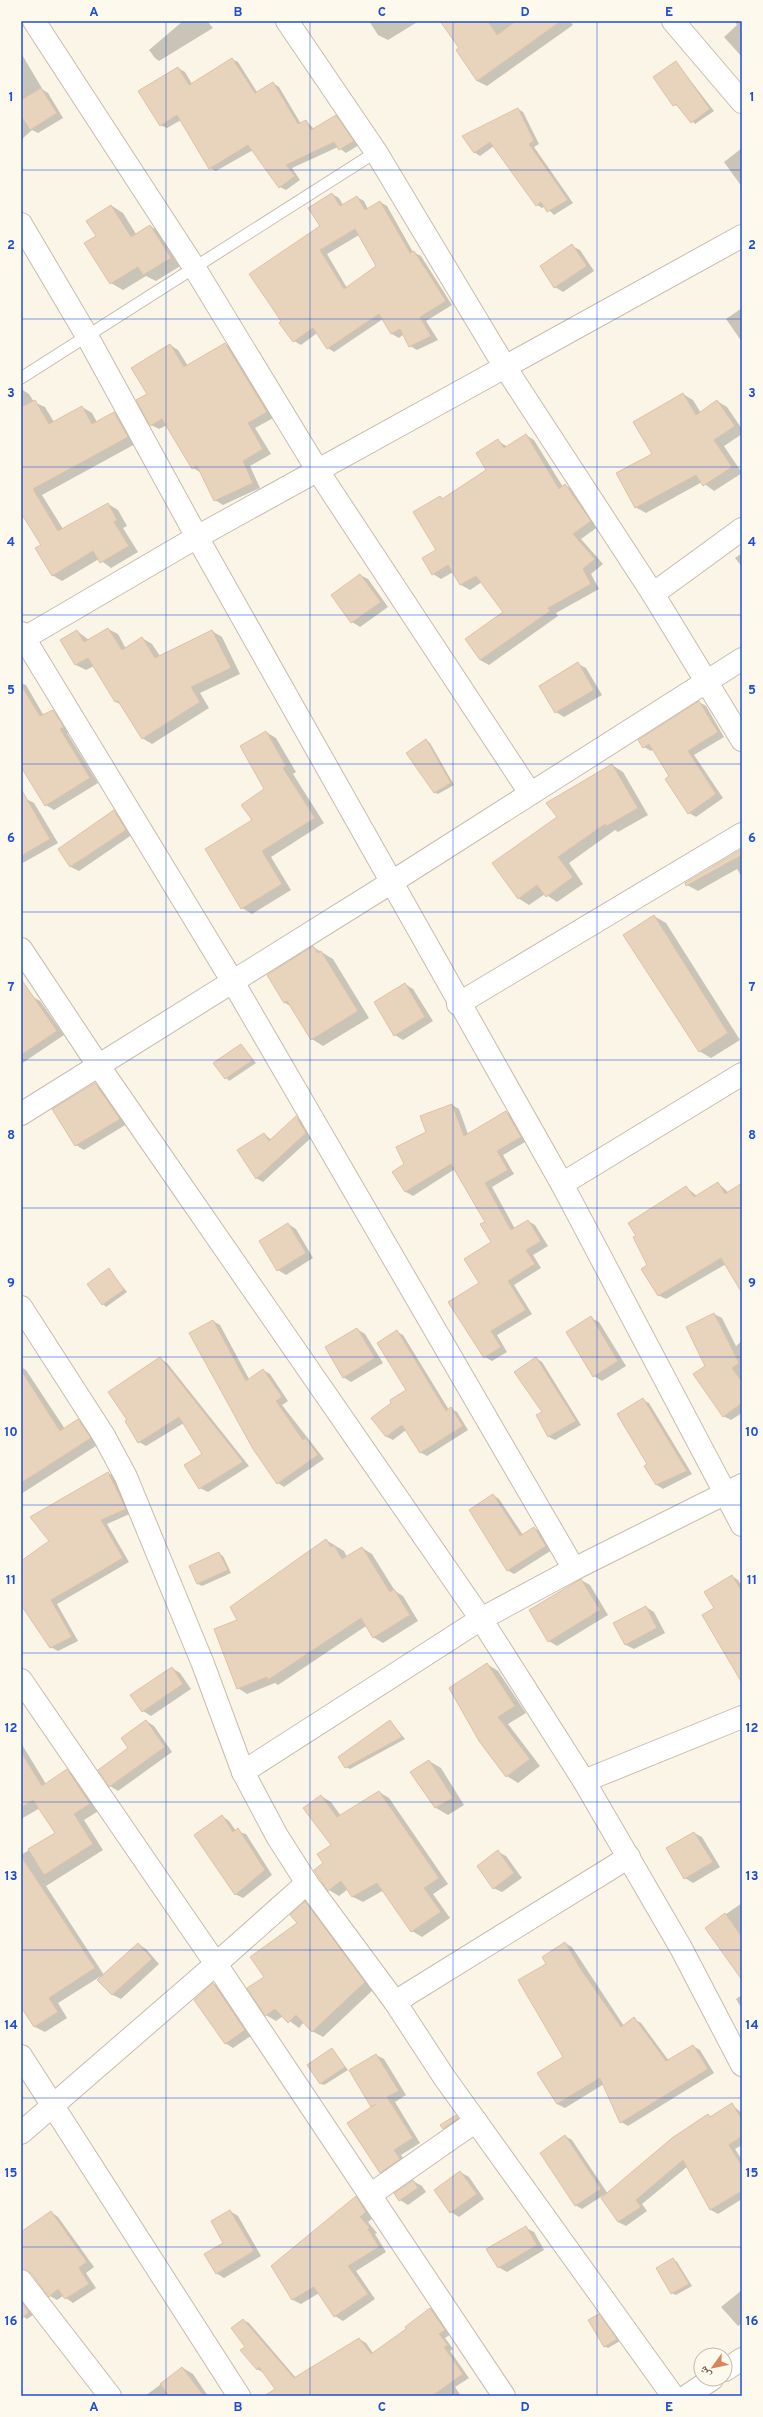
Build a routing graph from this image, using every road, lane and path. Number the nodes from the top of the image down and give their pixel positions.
1 (34, 21) edge
2 (287, 21) edge
3 (673, 21) edge
4 (742, 102) edge
5 (376, 152) junction
6 (21, 224) edge
7 (742, 236) edge
8 (194, 267) junction
9 (87, 336) junction
10 (505, 367) junction
11 (21, 378) edge
12 (318, 471) junction
13 (742, 529) edge
14 (197, 537) junction
15 (653, 594) junction
16 (22, 637) edge
17 (742, 659) edge
18 (706, 682) junction
19 (742, 740) edge
20 (530, 793) junction
21 (742, 834) edge
22 (392, 882) junction
23 (21, 949) edge
24 (232, 982) junction
25 (458, 1004) junction
26 (98, 1064) junction
27 (739, 1083) edge
28 (21, 1114) edge
29 (562, 1184) junction
30 (21, 1307) edge
31 (734, 1489) edge
32 (742, 1525) edge
33 (574, 1569) junction
34 (481, 1619) junction
35 (21, 1680) edge
36 (741, 1719) edge
37 (244, 1772) junction
38 (584, 1781) junction
39 (629, 1857) junction
40 (307, 1883) junction
41 (216, 1964) junction
42 (395, 2002) junction
43 (21, 2056) edge
44 (742, 2065) edge
45 (52, 2105) junction
46 (476, 2121) junction
47 (21, 2133) edge
48 (370, 2195) junction
49 (21, 2281) edge
50 (742, 2359) edge
51 (733, 2365) edge
52 (700, 2387) edge
53 (110, 2396) edge
54 (239, 2396) edge
55 (504, 2396) edge
56 (674, 2396) edge
57 (687, 2396) edge

1 - 8 street
2 - 5 street
3 - 4 street
5 - 8 lane
5 - 10 street
6 - 9 street
7 - 10 street
8 - 9 lane
8 - 12 street
9 - 11 lane
9 - 14 street
10 - 12 street
10 - 15 street
12 - 14 street
12 - 20 street
13 - 15 street
14 - 16 street
14 - 22 street
15 - 18 street
16 - 24 street
17 - 18 street
18 - 19 street
18 - 20 street
20 - 22 street
21 - 25 street
22 - 24 street
22 - 25 street
23 - 26 street
24 - 26 street
24 - 33 street
25 - 29 street
26 - 28 street
26 - 34 street
27 - 29 street
29 - 31 street
30 - 37 street
31 - 32 street
31 - 33 street
33 - 34 street
34 - 37 street
34 - 38 street
35 - 41 street
36 - 38 street
37 - 40 street
38 - 39 street
39 - 42 street
39 - 44 street
40 - 41 street
40 - 42 street
41 - 45 street
41 - 48 street
42 - 46 street
43 - 45 street
45 - 47 street
45 - 54 street
46 - 48 street
46 - 56 street
48 - 55 street
49 - 53 street
50 - 51 street
52 - 57 street

